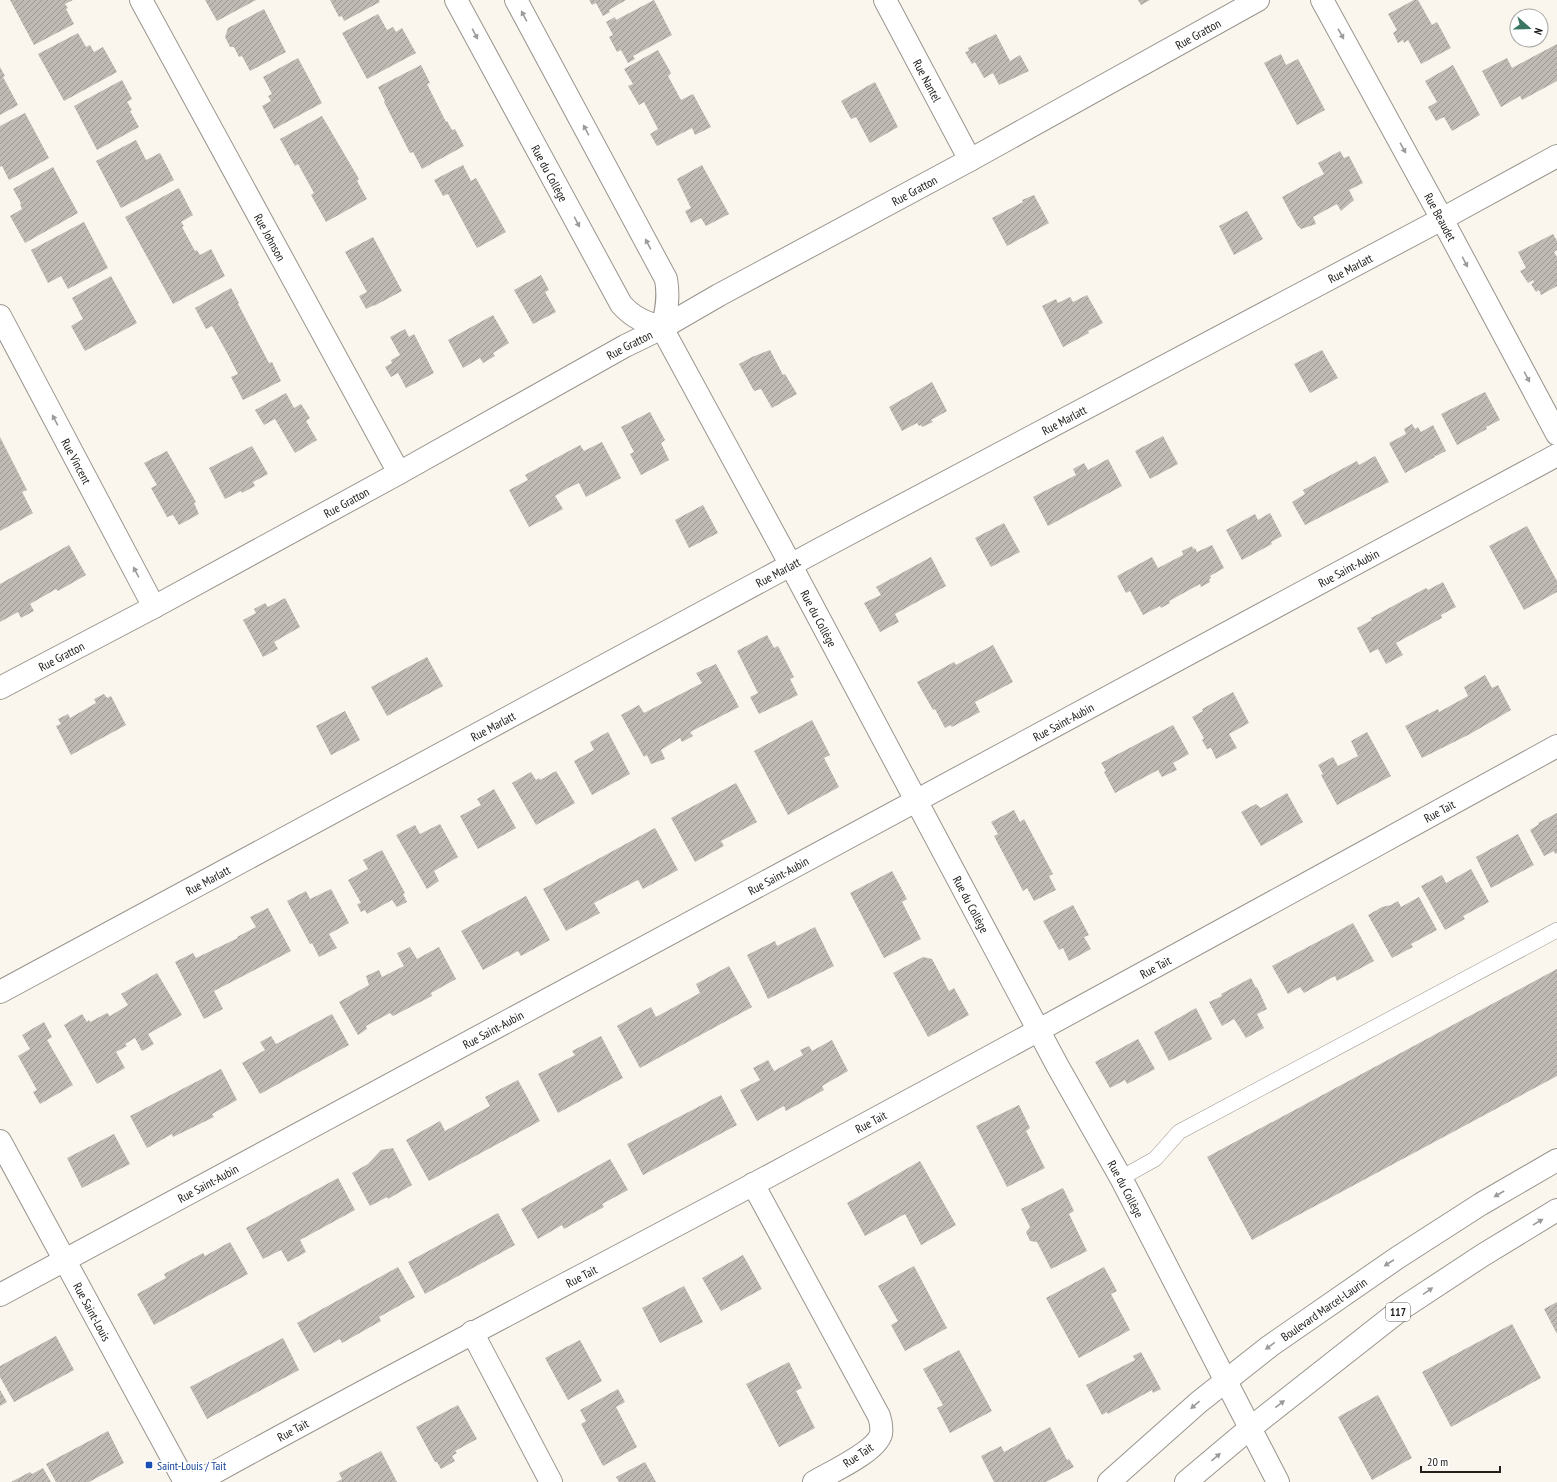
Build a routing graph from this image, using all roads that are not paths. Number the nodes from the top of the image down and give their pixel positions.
1 (141, 0) edge
2 (456, 0) edge
3 (516, 0) edge
4 (886, 0) edge
5 (1322, 0) edge
6 (1251, 2) edge
7 (1557, 156) edge
8 (970, 160) junction
9 (1442, 219) junction
10 (0, 316) edge
11 (662, 328) junction
12 (1557, 434) edge
13 (1557, 455) edge
14 (399, 473) junction
15 (791, 566) junction
16 (154, 606) junction
17 (0, 688) edge
18 (1557, 746) edge
19 (916, 801) junction
20 (1557, 930) edge
21 (0, 992) edge
22 (1039, 1030) junction
23 (0, 1141) edge
24 (1557, 1160) edge
25 (1121, 1178) junction
26 (753, 1184) junction
27 (1557, 1210) edge
28 (64, 1260) junction
29 (0, 1295) edge
30 (472, 1332) junction
31 (1226, 1381) junction
32 (1250, 1428) junction
33 (185, 1482) edge
34 (198, 1482) edge
35 (550, 1482) edge
36 (814, 1482) edge
37 (1109, 1482) edge
38 (1186, 1482) edge
39 (1278, 1482) edge

1 - 14 street, Rue Johnson
2 -> 11 street, Rue du Collège
11 -> 3 street
4 - 8 street, Rue Nantel
5 -> 9 street, Rue Beaudet
6 - 8 street, Rue Gratton
7 - 9 street, Rue Marlatt
8 - 11 street, Rue Gratton
9 -> 12 street, Rue Beaudet
9 - 15 street, Rue Marlatt
16 -> 10 street, Rue Vincent
11 - 14 street, Rue Gratton
11 - 15 street, Rue du Collège
13 - 19 street, Rue Saint-Aubin
14 - 16 street, Rue Gratton
15 - 19 street, Rue du Collège
15 - 21 street, Rue Marlatt
16 - 17 street, Rue Gratton
18 - 22 street, Rue Tait
19 - 22 street, Rue du Collège
19 - 28 street, Rue Saint-Aubin
20 - 25 lane
22 - 25 street, Rue du Collège
22 - 26 street, Rue Tait
23 - 28 street, Rue Saint-Louis
24 -> 31 street, Boulevard Marcel-Laurin
25 - 31 street, Rue du Collège
26 - 30 street, Rue Tait
26 - 36 street, Rue Tait
32 -> 27 street, 117
28 - 29 street, Rue Saint-Aubin
28 - 33 street, Rue Saint-Louis
30 - 34 street, Rue Tait
30 - 35 street
31 - 32 street, Rue du Collège
31 -> 37 street, Boulevard Marcel-Laurin
38 -> 32 street, 117
32 - 39 street, Rue du Collège

